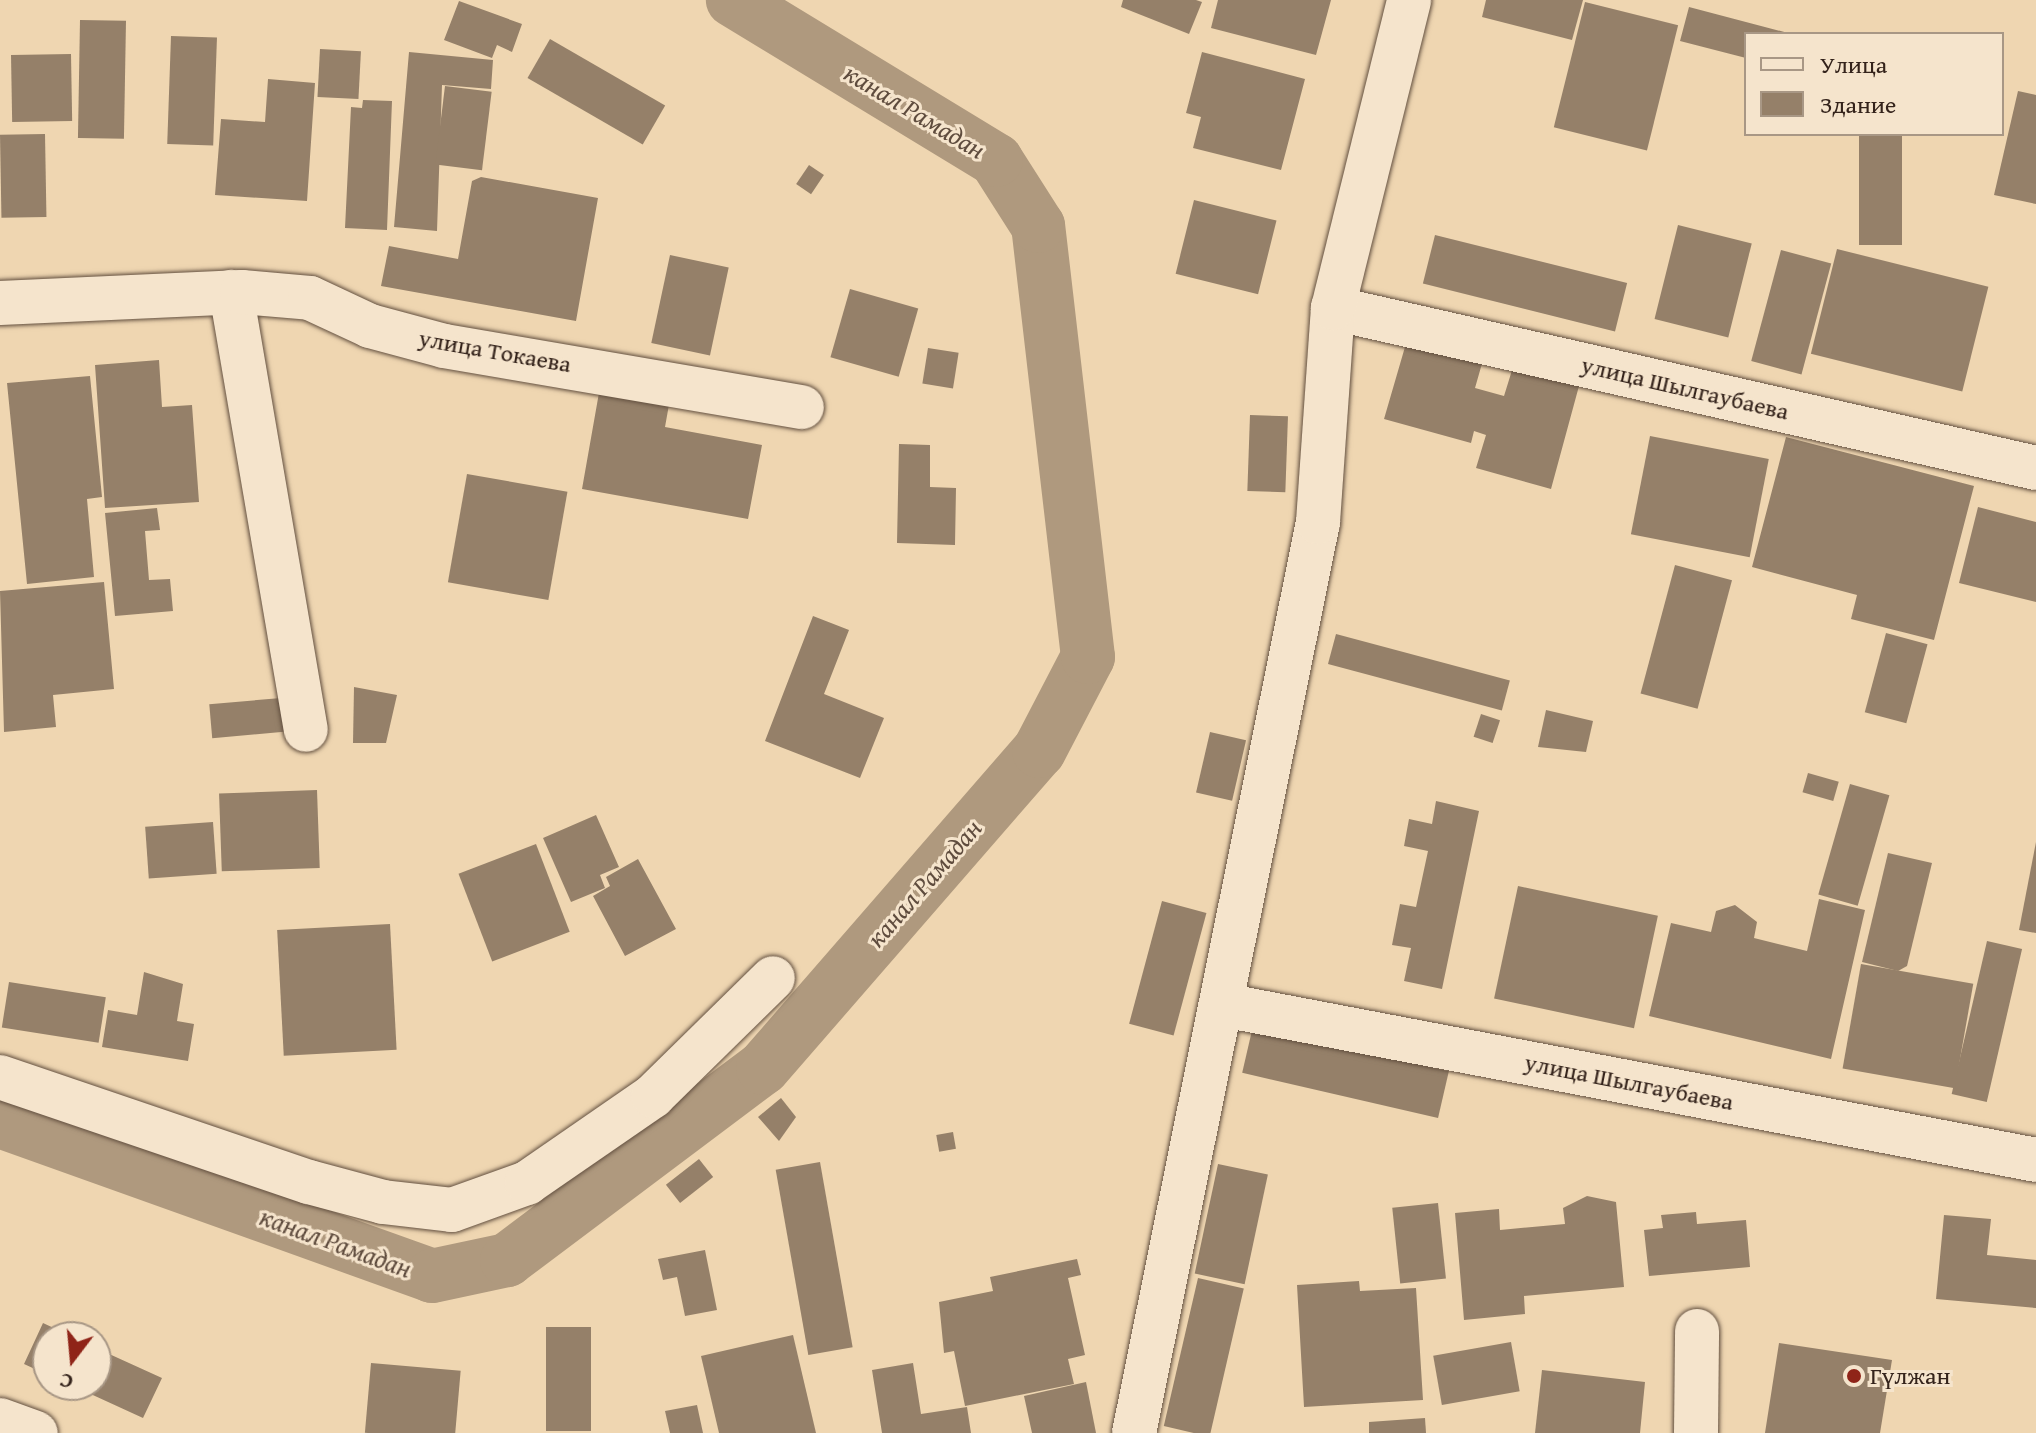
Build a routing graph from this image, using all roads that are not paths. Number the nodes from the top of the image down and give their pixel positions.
1 (1409, 0) edge
2 (231, 292) junction
3 (0, 303) edge
4 (1333, 308) junction
5 (802, 407) dead end
6 (2036, 468) edge
7 (306, 730) dead end
8 (773, 978) dead end
9 (1223, 1005) junction
10 (0, 1077) edge
11 (2036, 1160) edge
12 (1697, 1331) dead end
13 (0, 1420) edge
14 (36, 1433) edge
15 (1134, 1433) edge
16 (1696, 1433) edge

1 - 4 street
2 - 3 street, улица Токаева
2 - 5 street, улица Токаева
2 - 7 street
4 - 6 street, улица Шылгаубаева
4 - 9 street
8 - 10 street
9 - 11 street, улица Шылгаубаева
9 - 15 street
12 - 16 street
13 - 14 street

